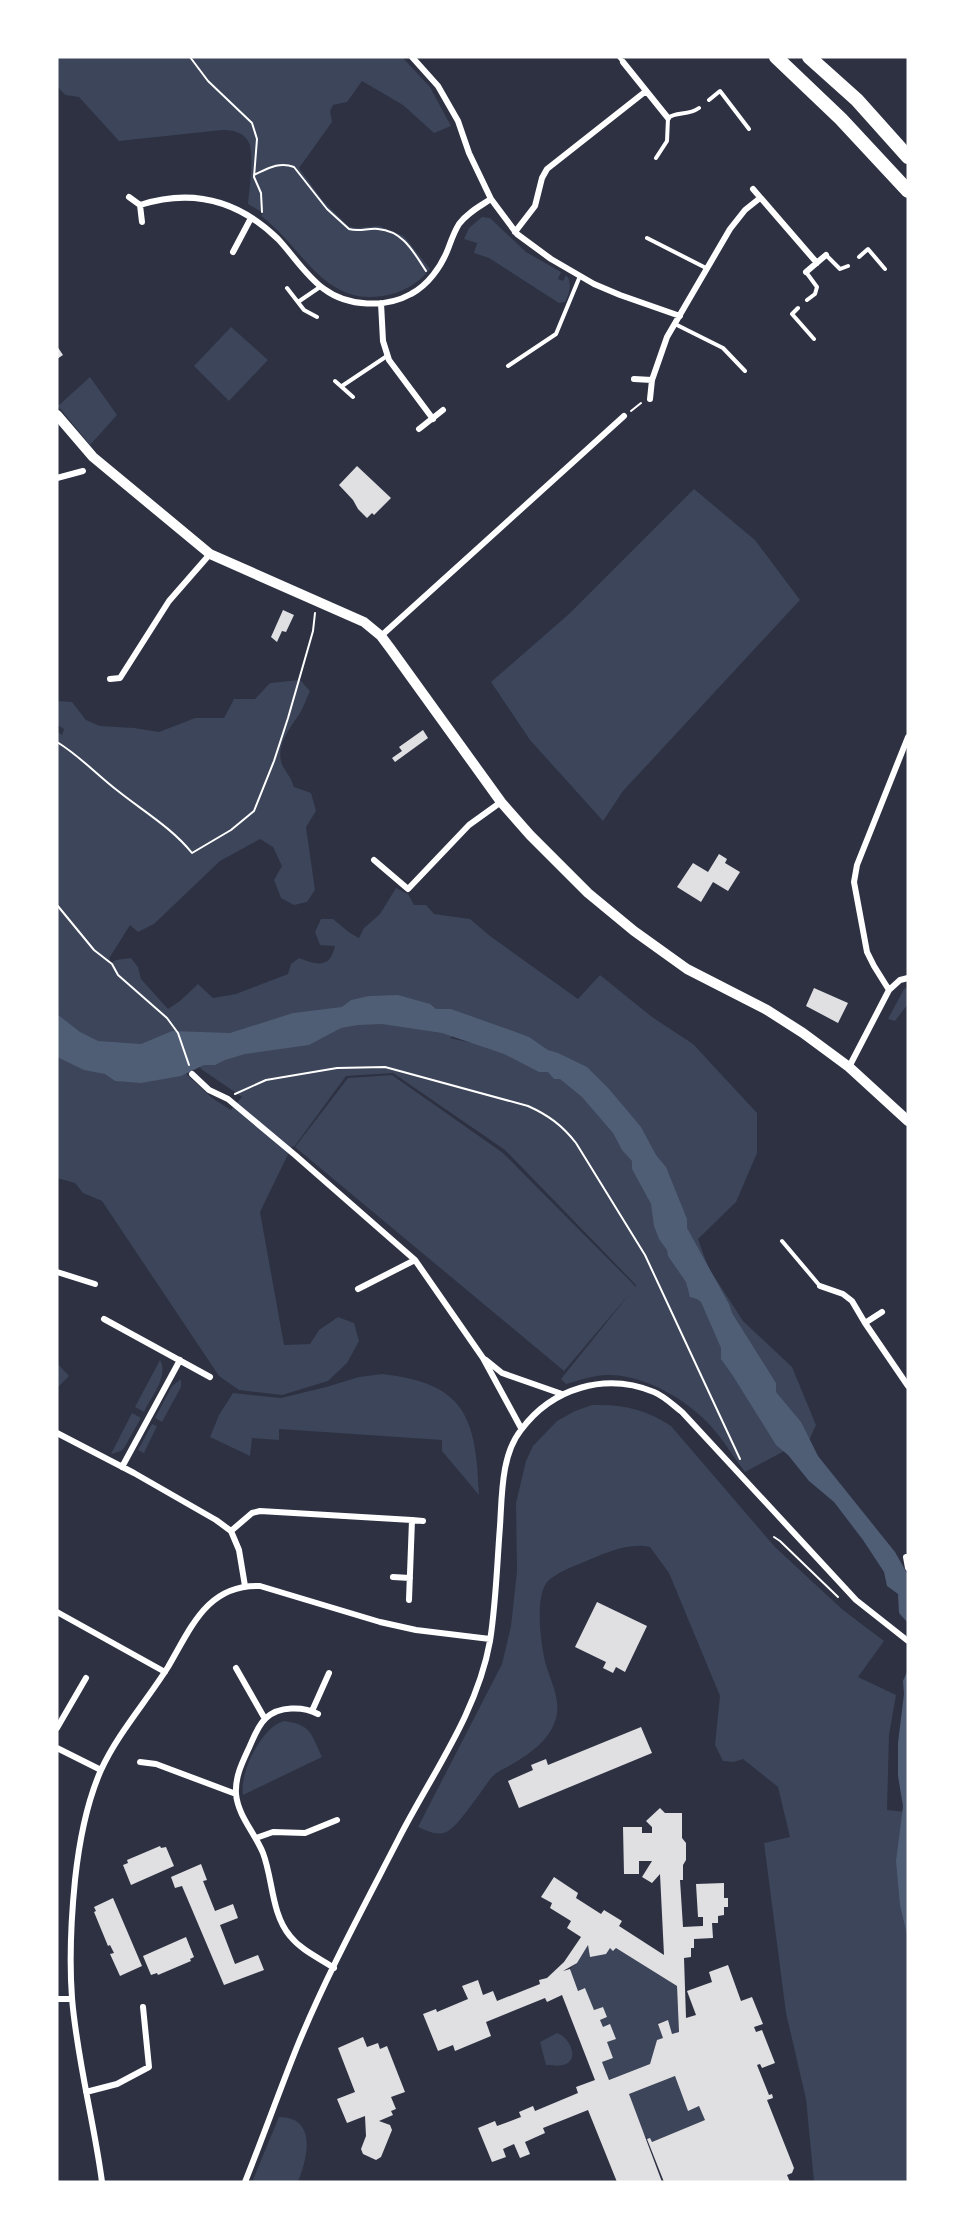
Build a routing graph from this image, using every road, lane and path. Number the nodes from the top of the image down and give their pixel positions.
1 (190, 57) edge
2 (411, 57) edge
3 (776, 57) edge
4 (809, 57) edge
5 (621, 59) edge
6 (646, 91) junction
7 (709, 100) dead end
8 (699, 108) dead end
9 (668, 118) junction
10 (749, 129) dead end
11 (656, 158) dead end
12 (908, 158) edge
13 (254, 176) junction
14 (753, 189) dead end
15 (908, 191) edge
16 (129, 197) dead end
17 (760, 198) junction
18 (491, 200) junction
19 (140, 205) junction
20 (254, 220) junction
21 (142, 222) dead end
22 (515, 232) junction
23 (647, 238) dead end
24 (233, 252) dead end
25 (826, 255) joint
26 (859, 257) dead end
27 (817, 263) junction
28 (848, 266) dead end
29 (706, 268) junction
30 (885, 269) dead end
31 (806, 272) joint
32 (580, 276) junction
33 (431, 278) junction
34 (321, 286) junction
35 (287, 288) dead end
36 (807, 300) dead end
37 (298, 302) junction
38 (381, 303) junction
39 (798, 308) dead end
40 (680, 316) junction
41 (317, 317) dead end
42 (675, 324) junction
43 (814, 339) dead end
44 (387, 356) junction
45 (508, 366) dead end
46 (745, 371) dead end
47 (634, 379) dead end
48 (652, 380) junction
49 (335, 381) dead end
50 (342, 387) junction
51 (353, 397) dead end
52 (650, 399) joint
53 (443, 410) dead end
54 (57, 415) edge
55 (624, 416) joint
56 (432, 418) junction
57 (419, 429) dead end
58 (83, 471) dead end
59 (57, 478) edge
60 (210, 554) junction
61 (315, 614) dead end
62 (381, 636) junction
63 (111, 679) dead end
64 (908, 737) edge
65 (57, 742) edge
66 (905, 756) edge
67 (501, 802) junction
68 (374, 860) dead end
69 (57, 905) edge
70 (908, 978) edge
71 (889, 990) junction
72 (849, 1067) junction
73 (192, 1074) joint
74 (228, 1099) junction
75 (908, 1121) edge
76 (782, 1241) dead end
77 (415, 1260) junction
78 (57, 1272) edge
79 (95, 1284) dead end
80 (820, 1286) joint
81 (358, 1289) dead end
82 (882, 1312) dead end
83 (104, 1319) dead end
84 (865, 1323) junction
85 (483, 1358) junction
86 (180, 1360) junction
87 (210, 1377) dead end
88 (908, 1386) edge
89 (562, 1394) junction
90 (521, 1428) junction
91 (57, 1433) edge
92 (741, 1463) dead end
93 (122, 1467) junction
94 (412, 1521) junction
95 (423, 1521) dead end
96 (231, 1531) junction
97 (774, 1537) dead end
98 (906, 1557) dead end
99 (908, 1568) edge
100 (393, 1577) dead end
101 (410, 1578) junction
102 (244, 1586) junction
103 (410, 1600) dead end
104 (842, 1601) dead end
105 (57, 1612) edge
106 (490, 1640) junction
107 (908, 1641) edge
108 (236, 1668) dead end
109 (165, 1672) junction
110 (329, 1673) dead end
111 (86, 1678) dead end
112 (265, 1719) junction
113 (57, 1728) edge
114 (57, 1748) edge
115 (140, 1762) dead end
116 (101, 1770) junction
117 (236, 1794) junction
118 (337, 1820) dead end
119 (256, 1838) junction
120 (334, 1968) junction
121 (57, 1999) edge
122 (72, 1999) junction
123 (143, 2007) dead end
124 (86, 2092) junction
125 (102, 2182) edge
126 (245, 2182) edge

1 - 13 path
2 - 18 street
3 - 15 highway
4 - 12 highway
5 - 6 street
6 - 9 street
6 - 22 street
7 - 10 lane
8 - 9 lane
9 - 11 lane
13 - 20 path
13 - 33 path
14 - 17 street
16 - 19 street
17 - 27 street
17 - 29 street
18 - 22 street
18 - 33 street
19 - 20 street
19 - 21 street
20 - 24 street
20 - 34 street
22 - 32 street
23 - 29 lane
25 - 27 street
25 - 28 lane
26 - 30 lane
27 - 31 street
29 - 40 street
31 - 36 lane
32 - 40 street
32 - 45 lane
33 - 38 street
34 - 37 lane
34 - 38 street
35 - 37 lane
37 - 41 lane
38 - 44 street
39 - 43 lane
40 - 42 street
42 - 46 lane
42 - 48 street
44 - 50 lane
44 - 56 street
47 - 48 street
48 - 52 street
49 - 50 lane
50 - 51 lane
52 - 55 path
53 - 56 street
54 - 60 main road
55 - 62 street
56 - 57 street
58 - 59 street
60 - 62 main road
60 - 63 street
61 - 65 path
62 - 67 main road
64 - 66 street
66 - 71 street
67 - 68 street
67 - 72 main road
69 - 73 path
70 - 71 street
71 - 72 street
72 - 75 main road
73 - 74 street
74 - 77 street
74 - 92 path
76 - 80 lane
77 - 81 street
77 - 85 street
78 - 79 street
80 - 84 street
82 - 84 street
83 - 86 street
84 - 88 street
85 - 89 street
85 - 90 street
86 - 87 street
86 - 93 street
89 - 90 street
89 - 107 street
90 - 106 street
91 - 93 street
93 - 96 street
94 - 95 street
94 - 96 street
94 - 101 street
96 - 102 street
97 - 104 path
98 - 99 street
100 - 101 street
101 - 103 street
102 - 106 street
102 - 109 street
105 - 109 street
106 - 120 street
108 - 112 street
109 - 116 street
110 - 112 street
111 - 113 street
112 - 117 street
114 - 116 street
115 - 117 street
116 - 122 street
117 - 119 street
118 - 119 street
119 - 120 street
120 - 126 street
121 - 122 street
122 - 124 street
123 - 124 street
124 - 125 street

